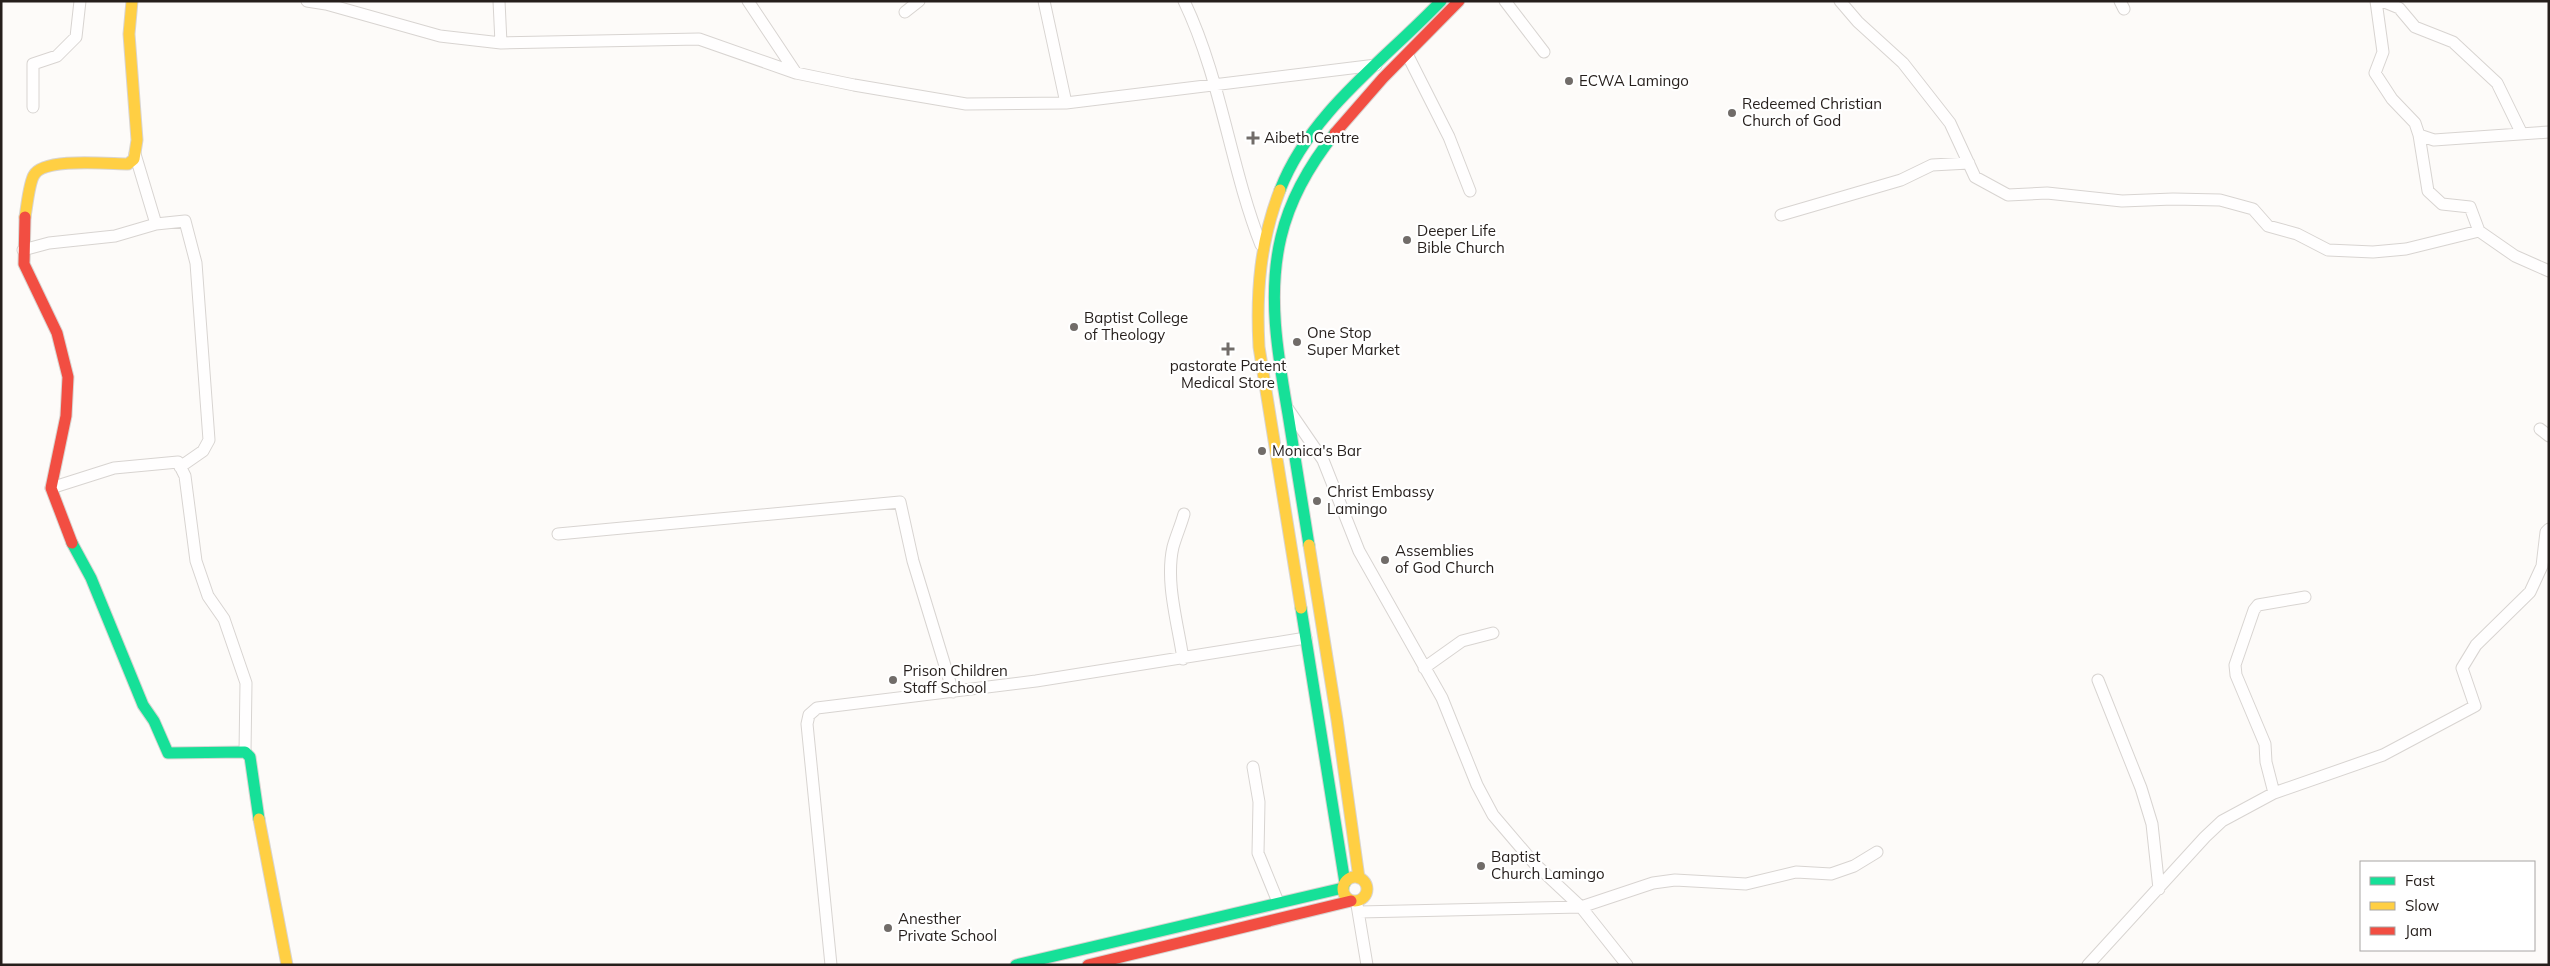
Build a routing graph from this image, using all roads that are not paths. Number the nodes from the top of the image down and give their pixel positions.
1 (80, 1) edge
2 (132, 1) edge
3 (307, 1) edge
4 (499, 1) edge
5 (748, 1) edge
6 (919, 1) edge
7 (1044, 1) edge
8 (1184, 1) edge
9 (1425, 1) edge
10 (1460, 1) edge
11 (1505, 1) edge
12 (1840, 1) edge
13 (2376, 1) edge
14 (2382, 1) edge
15 (1438, 4) edge
16 (905, 12) dead end
17 (1449, 12) junction
18 (501, 43) junction
19 (1544, 52) dead end
20 (1408, 56) junction
21 (1376, 65) junction
22 (796, 73) junction
23 (1214, 83) junction
24 (1066, 103) junction
25 (33, 107) dead end
26 (2521, 132) junction
27 (2549, 132) edge
28 (2419, 135) junction
29 (135, 154) junction
30 (1969, 162) junction
31 (1470, 191) dead end
32 (1781, 215) dead end
33 (156, 224) junction
34 (2479, 232) junction
35 (1261, 245) junction
36 (23, 250) junction
37 (2549, 271) edge
38 (1288, 409) junction
39 (180, 467) junction
40 (51, 488) junction
41 (1184, 514) dead end
42 (2549, 529) edge
43 (558, 534) dead end
44 (2305, 597) dead end
45 (1493, 633) dead end
46 (1306, 638) junction
47 (1183, 659) junction
48 (1424, 668) junction
49 (2098, 680) dead end
50 (953, 692) junction
51 (245, 752) junction
52 (1253, 767) dead end
53 (2274, 793) junction
54 (1877, 852) dead end
55 (1359, 878) junction
56 (1344, 885) junction
57 (2159, 889) junction
58 (1278, 902) junction
59 (1355, 905) junction
60 (1581, 907) junction
61 (287, 965) edge
62 (831, 965) edge
63 (1016, 965) edge
64 (1088, 965) edge
65 (1368, 965) edge
66 (1627, 965) edge
67 (2088, 965) edge

1 - 25 street
2 - 29 main road
3 - 18 street
4 - 18 street
5 - 22 street
6 - 16 street
7 - 24 street
8 - 23 street
9 - 15 street
10 - 17 main road
11 - 19 street
12 - 30 street
13 - 28 street
14 - 26 street
15 - 17 street
15 - 21 main road
17 - 20 main road
18 - 22 street
20 - 31 street
20 - 38 main road
21 - 23 street
21 - 35 main road
22 - 24 street
23 - 24 street
23 - 35 street
26 - 27 street
26 - 28 street
28 - 34 street
29 - 33 street
29 - 36 main road
30 - 32 street
30 - 34 street
33 - 36 street
33 - 39 street
34 - 37 street
35 - 46 main road
36 - 40 main road
38 - 48 street
38 - 55 main road
39 - 40 street
39 - 51 street
40 - 51 main road
41 - 47 street
42 - 53 street
43 - 50 street
44 - 53 street
45 - 48 street
46 - 47 street
46 - 56 main road
47 - 50 street
48 - 60 street
49 - 57 street
50 - 62 street
51 - 61 main road
52 - 58 street
53 - 57 street
54 - 60 street
55 - 56 main road
55 - 59 main road
56 - 58 main road
56 - 59 main road
57 - 67 street
58 - 63 main road
59 - 60 street
59 - 64 main road
59 - 65 street
60 - 66 street

